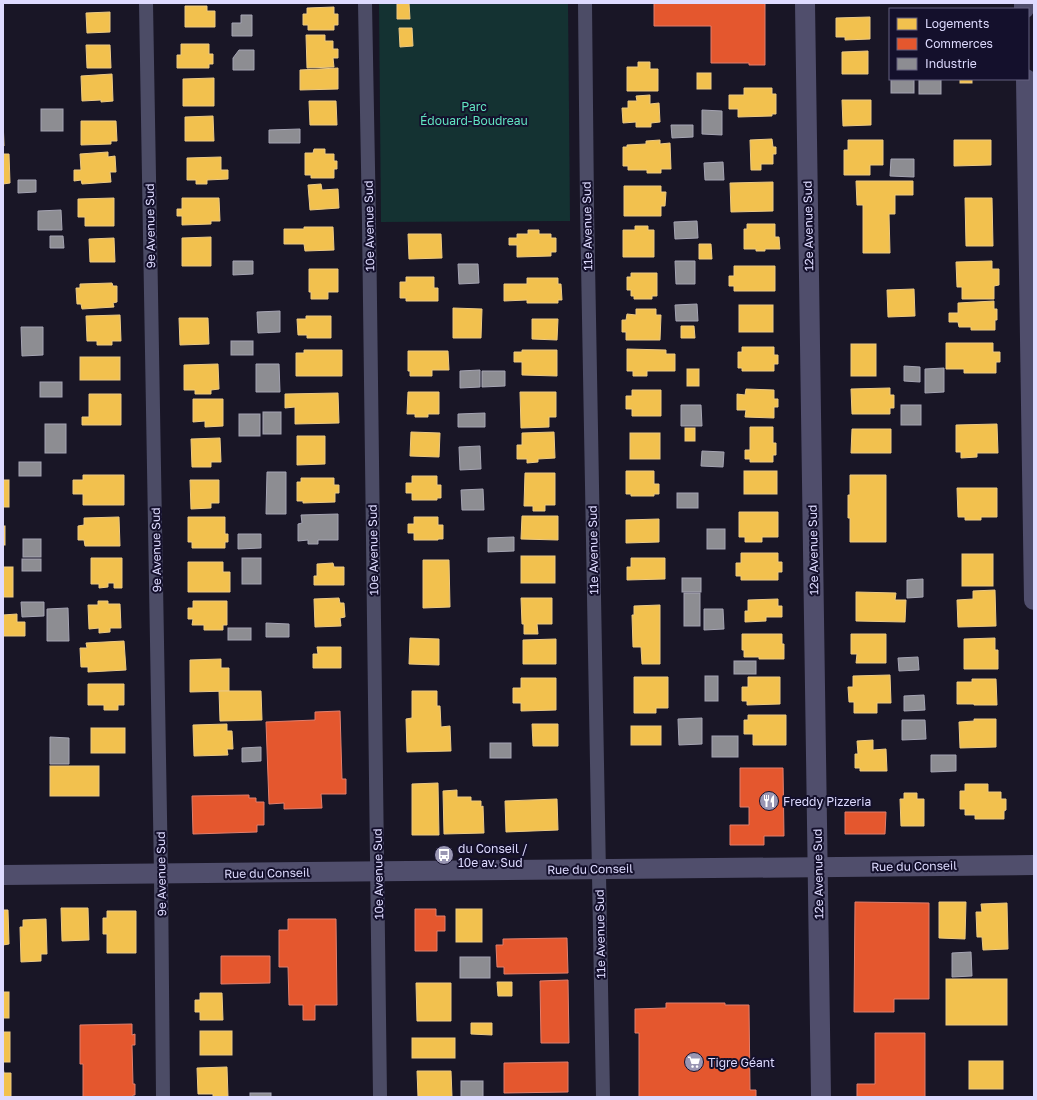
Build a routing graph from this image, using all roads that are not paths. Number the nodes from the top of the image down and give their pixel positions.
1 (146, 3) edge
2 (364, 3) edge
3 (585, 3) edge
4 (805, 3) edge
5 (1026, 80) edge
6 (1034, 600) edge
7 (1034, 865) edge
8 (818, 867) junction
9 (599, 869) junction
10 (378, 872) junction
11 (161, 874) junction
12 (3, 875) edge
13 (163, 1097) edge
14 (380, 1097) edge
15 (602, 1097) edge
16 (822, 1097) edge

1 - 11 street, 9e Avenue Sud
2 - 10 street, 10e Avenue Sud
3 - 9 street, 11e Avenue Sud
4 - 8 main road, 12e Avenue Sud
5 - 6 main road
7 - 8 main road, Rue du Conseil
8 - 9 main road, Rue du Conseil
8 - 16 main road, 12e Avenue Sud
9 - 10 main road, Rue du Conseil
9 - 15 street, 11e Avenue Sud
10 - 11 main road, Rue du Conseil
10 - 14 street, 10e Avenue Sud
11 - 12 main road, Rue du Conseil
11 - 13 street, 9e Avenue Sud

